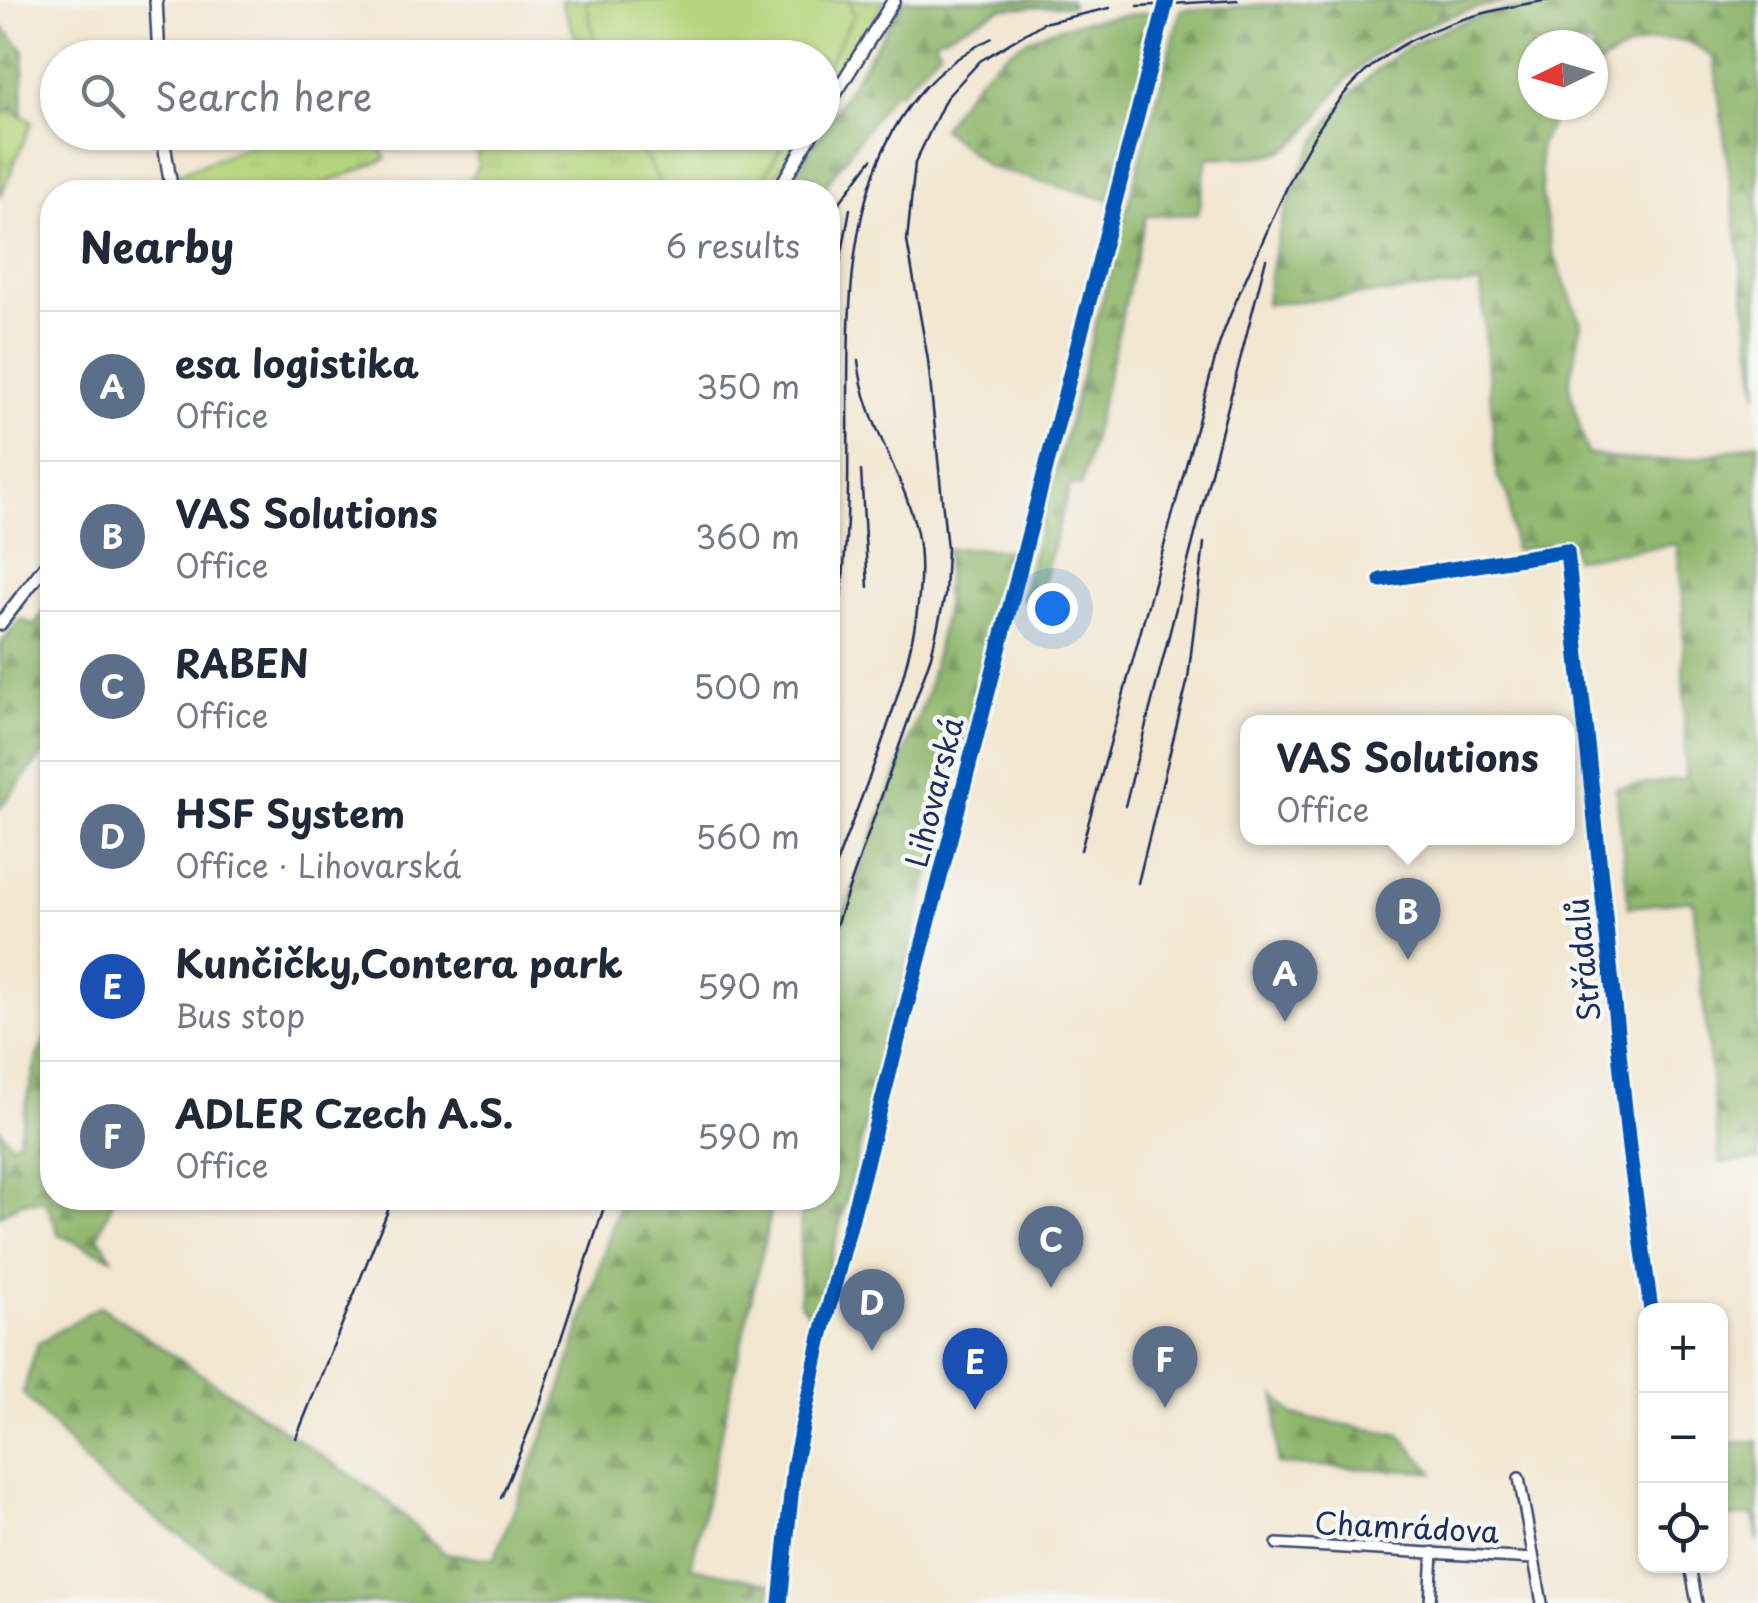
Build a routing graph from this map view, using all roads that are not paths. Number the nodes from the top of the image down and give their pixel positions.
1 (156, 0) edge
2 (894, 0) edge
3 (1167, 0) edge
4 (157, 40) edge
5 (840, 86) edge
6 (165, 150) edge
7 (802, 150) edge
8 (170, 180) edge
9 (784, 180) edge
10 (40, 572) edge
11 (1380, 580) dead end
12 (0, 624) edge
13 (1650, 1303) edge
14 (1519, 1478) dead end
15 (1277, 1544) dead end
16 (1432, 1552) junction
17 (1533, 1558) junction
18 (1691, 1573) edge
19 (780, 1603) edge
20 (1430, 1603) edge
21 (1542, 1603) edge
22 (1697, 1603) edge

1 - 4 street
2 - 5 street
3 - 19 street, Lihovarská
6 - 8 street
7 - 9 street
10 - 12 street
11 - 13 street, Střádalů
14 - 17 street
15 - 16 street, Chamrádova
16 - 17 street, Chamrádova
16 - 20 street
17 - 21 street
18 - 22 street

